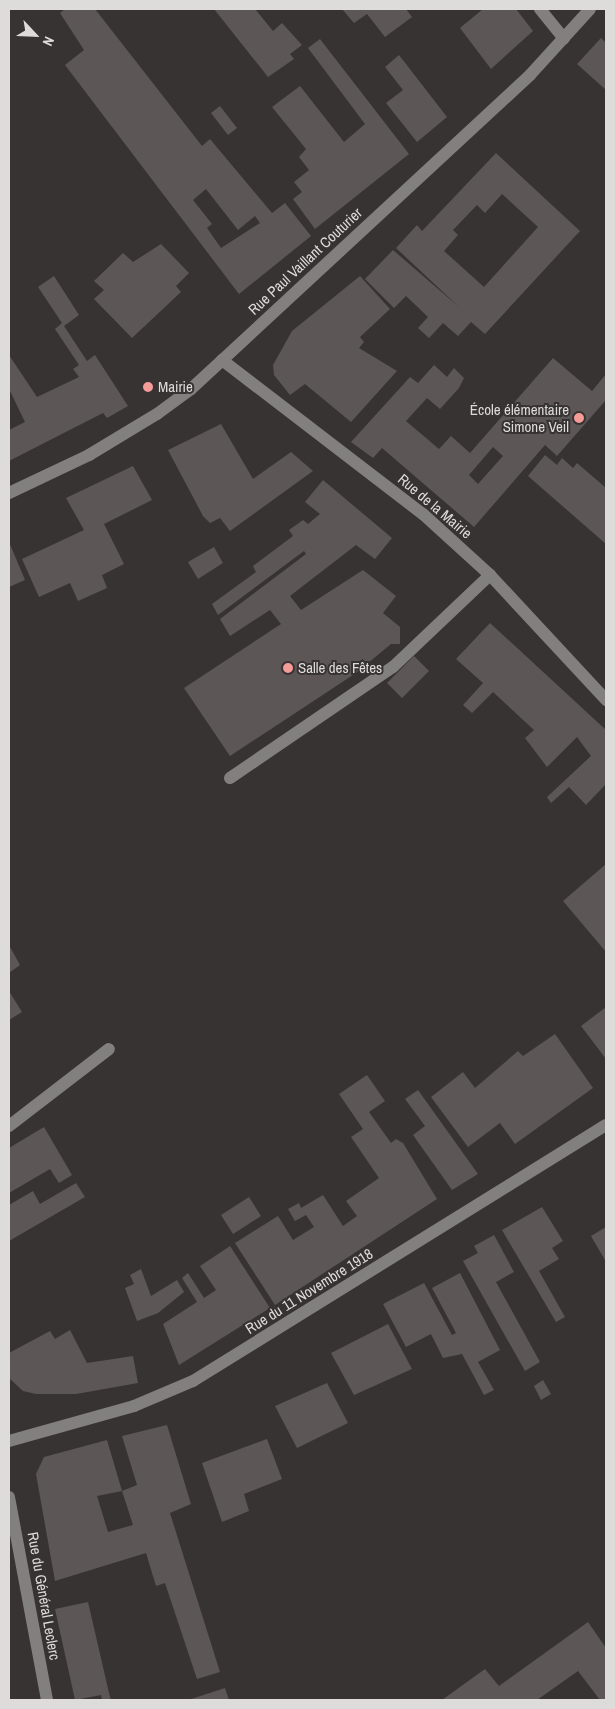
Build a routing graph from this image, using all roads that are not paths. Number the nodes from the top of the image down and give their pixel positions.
1 (540, 9) edge
2 (590, 9) edge
3 (564, 39) junction
4 (222, 360) junction
5 (9, 493) edge
6 (490, 575) junction
7 (606, 700) edge
8 (230, 778) dead end
9 (109, 1049) dead end
10 (606, 1125) edge
11 (9, 1126) edge
12 (9, 1441) edge
13 (9, 1497) edge
14 (47, 1700) edge

1 - 3 street
2 - 3 street, Rue Paul Vaillant Couturier
3 - 4 street, Rue Paul Vaillant Couturier
4 - 5 street, Rue Paul Vaillant Couturier
4 - 6 street, Rue de la Mairie
6 - 7 street, Rue de la Mairie
6 - 8 street
9 - 11 street
10 - 12 street, Rue du 11 Novembre 1918
13 - 14 street, Rue du Général Leclerc

